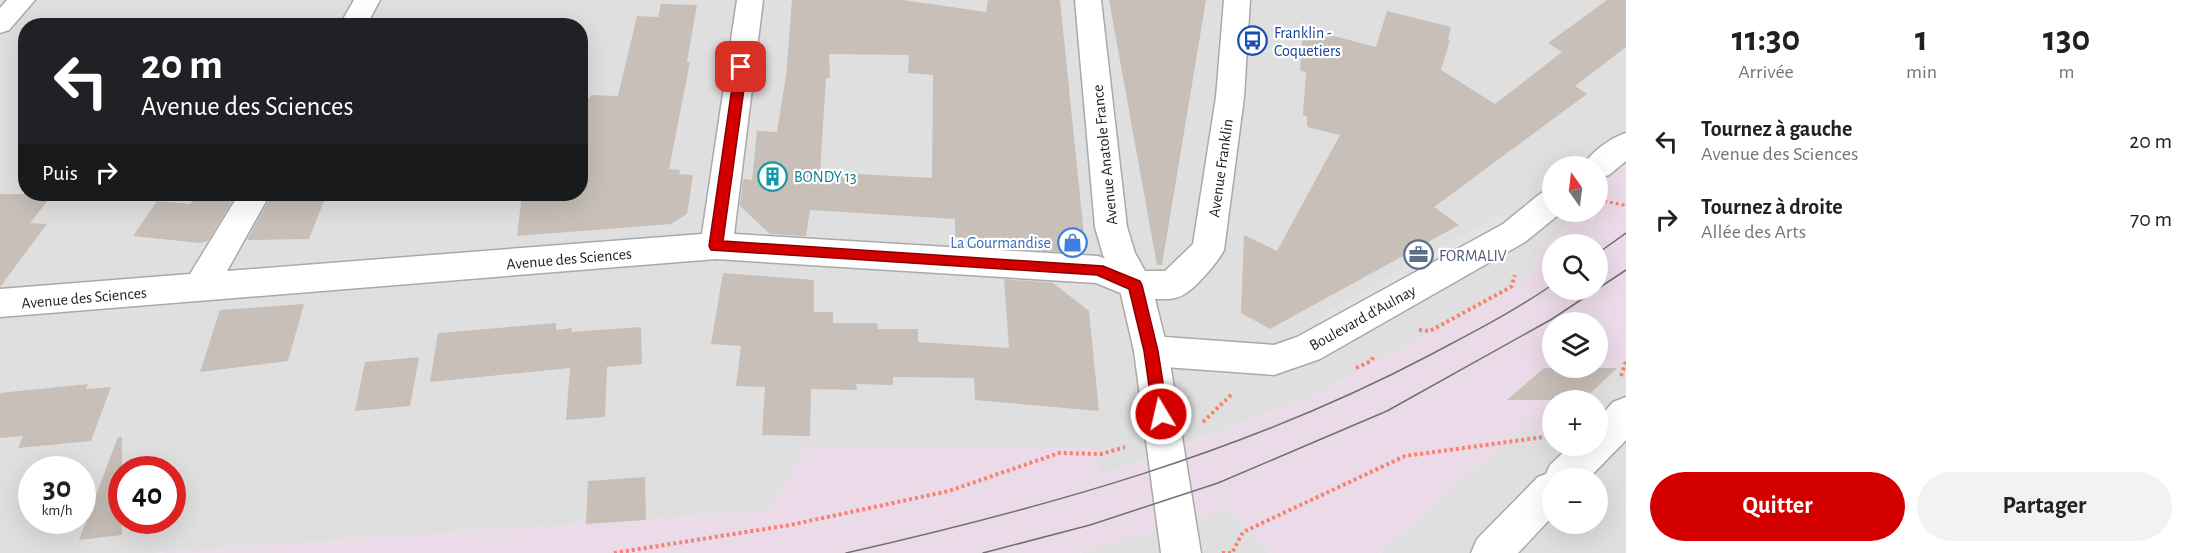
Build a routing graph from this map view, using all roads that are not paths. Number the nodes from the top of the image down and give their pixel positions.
1 (22, 0) edge
2 (367, 0) edge
3 (750, 0) edge
4 (1088, 0) edge
5 (1237, 0) edge
6 (357, 18) edge
7 (0, 24) edge
8 (1626, 144) edge
9 (1608, 159) edge
10 (251, 201) edge
11 (1542, 210) edge
12 (716, 246) junction
13 (1135, 285) junction
14 (200, 287) junction
15 (0, 303) edge
16 (1151, 351) junction
17 (1626, 414) edge
18 (1608, 433) edge
19 (1586, 456) edge
20 (1573, 468) edge
21 (1542, 500) edge
22 (1181, 553) edge
23 (1491, 553) edge

1 - 7 street
2 - 6 street
3 - 12 street
4 - 13 street, Avenue Anatole France
5 - 13 street, Avenue Franklin
8 - 9 street
10 - 14 street
11 - 16 street, Boulevard d'Aulnay
12 - 13 street, Avenue des Sciences
12 - 14 street, Avenue des Sciences
13 - 16 street, Avenue Anatole France
14 - 15 street, Avenue des Sciences
16 - 22 street, Avenue Anatole France
17 - 18 street
19 - 20 street
21 - 23 street

